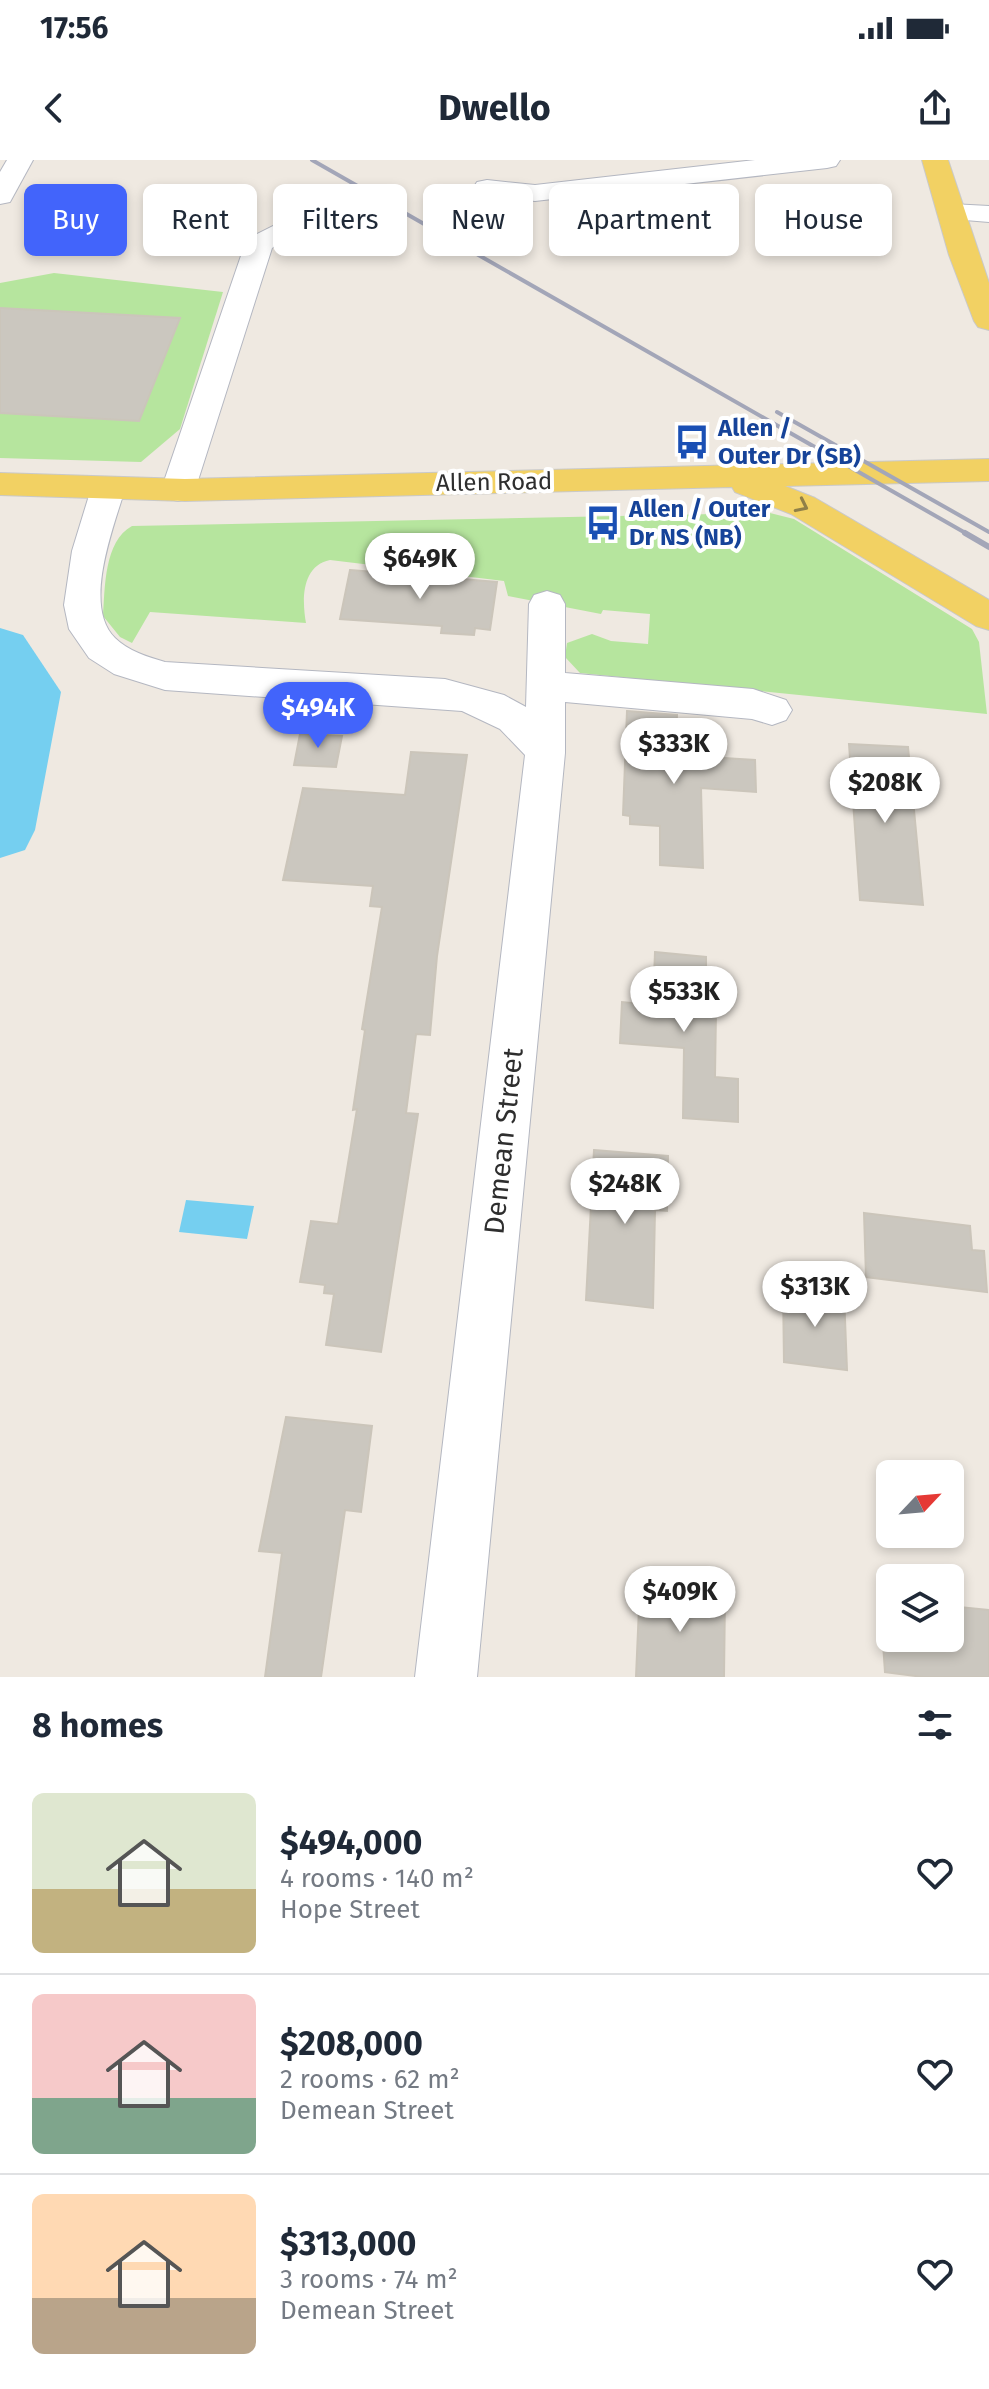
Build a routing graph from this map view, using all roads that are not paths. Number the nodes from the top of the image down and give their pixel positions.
1 (20, 160) edge
2 (827, 160) edge
3 (935, 160) edge
4 (533, 193) edge
5 (0, 196) edge
6 (951, 212) junction
7 (989, 214) edge
8 (273, 236) edge
9 (988, 316) edge
10 (989, 470) edge
11 (730, 477) junction
12 (0, 484) edge
13 (108, 489) junction
14 (178, 490) junction
15 (547, 604) dead end
16 (989, 617) edge
17 (546, 686) junction
18 (772, 710) dead end
19 (545, 753) junction
20 (446, 1677) edge

1 - 5 street
2 - 4 street
3 - 6 main road
6 - 7 street
6 - 9 main road
8 - 14 street
10 - 11 main road, Allen Road
11 - 14 main road, Allen Road
11 -> 16 main road
12 - 13 main road, Allen Road
13 - 14 main road, Allen Road
13 - 19 street
15 - 17 street, Demean Street
17 - 18 street
17 - 19 street, Demean Street
19 - 20 street, Demean Street

